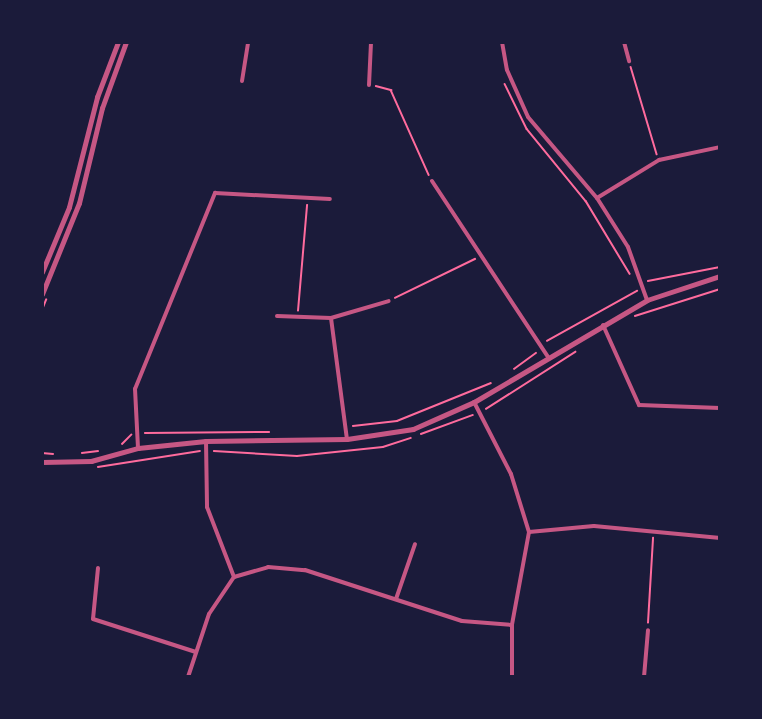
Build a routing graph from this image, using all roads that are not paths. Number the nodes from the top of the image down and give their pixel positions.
1 (118, 42) edge
2 (126, 42) edge
3 (248, 42) edge
4 (371, 42) edge
5 (502, 42) edge
6 (624, 42) edge
7 (629, 61) road end
8 (242, 81) dead end
9 (369, 84) road end
10 (720, 147) edge
11 (432, 181) road end
12 (597, 198) junction
13 (330, 200) dead end
14 (42, 272) edge
15 (720, 276) edge
16 (42, 294) edge
17 (647, 300) junction
18 (389, 301) road end
19 (277, 316) dead end
20 (331, 318) junction
21 (603, 326) junction
22 (548, 357) junction
23 (474, 402) junction
24 (720, 408) edge
25 (347, 439) junction
26 (206, 441) junction
27 (138, 448) junction
28 (42, 462) edge
29 (529, 532) junction
30 (720, 537) edge
31 (415, 544) dead end
32 (98, 568) dead end
33 (234, 578) junction
34 (396, 599) junction
35 (512, 625) junction
36 (648, 630) road end
37 (196, 652) junction
38 (188, 677) edge
39 (512, 677) edge
40 (644, 677) edge

1 - 14 street
2 - 16 street
3 - 8 street
4 - 9 street
5 - 12 street
6 - 7 street
10 - 12 street
11 - 22 street
12 - 17 street
13 - 27 street
15 - 17 street
17 - 21 street
18 - 20 street
19 - 20 street
20 - 25 street
21 - 22 street
21 - 24 street
22 - 23 street
23 - 25 street
23 - 29 street
25 - 26 street
26 - 27 street
26 - 33 street
27 - 28 street
29 - 30 street
29 - 35 street
31 - 34 street
32 - 37 street
33 - 34 street
33 - 37 street
34 - 35 street
35 - 39 street
36 - 40 street
37 - 38 street

